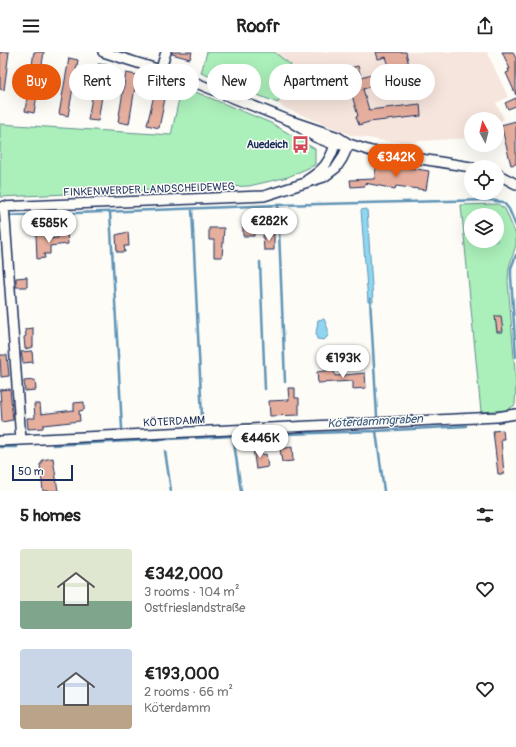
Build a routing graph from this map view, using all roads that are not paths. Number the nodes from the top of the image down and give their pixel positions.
1 (103, 52) edge
2 (166, 52) edge
3 (144, 64) edge
4 (162, 64) edge
5 (199, 83) edge
6 (288, 120) junction
7 (349, 144) junction
8 (335, 145) junction
9 (464, 166) edge
10 (504, 178) edge
11 (516, 184) edge
12 (297, 186) junction
13 (3, 212) edge
14 (516, 414) edge
15 (21, 440) junction
16 (0, 441) edge

1 - 3 street
2 - 4 street
5 - 6 street
6 - 7 street
6 - 8 street
7 - 8 street
7 - 9 street
7 - 12 street, FINKENWERDER LANDSCHEIDEWEG
8 - 12 street, FINKENWERDER LANDSCHEIDEWEG
10 - 11 street
12 - 13 street, FINKENWERDER LANDSCHEIDEWEG
13 - 15 street
14 - 15 street, KÖTERDAMM
15 - 16 street, KÖTERDAMM

